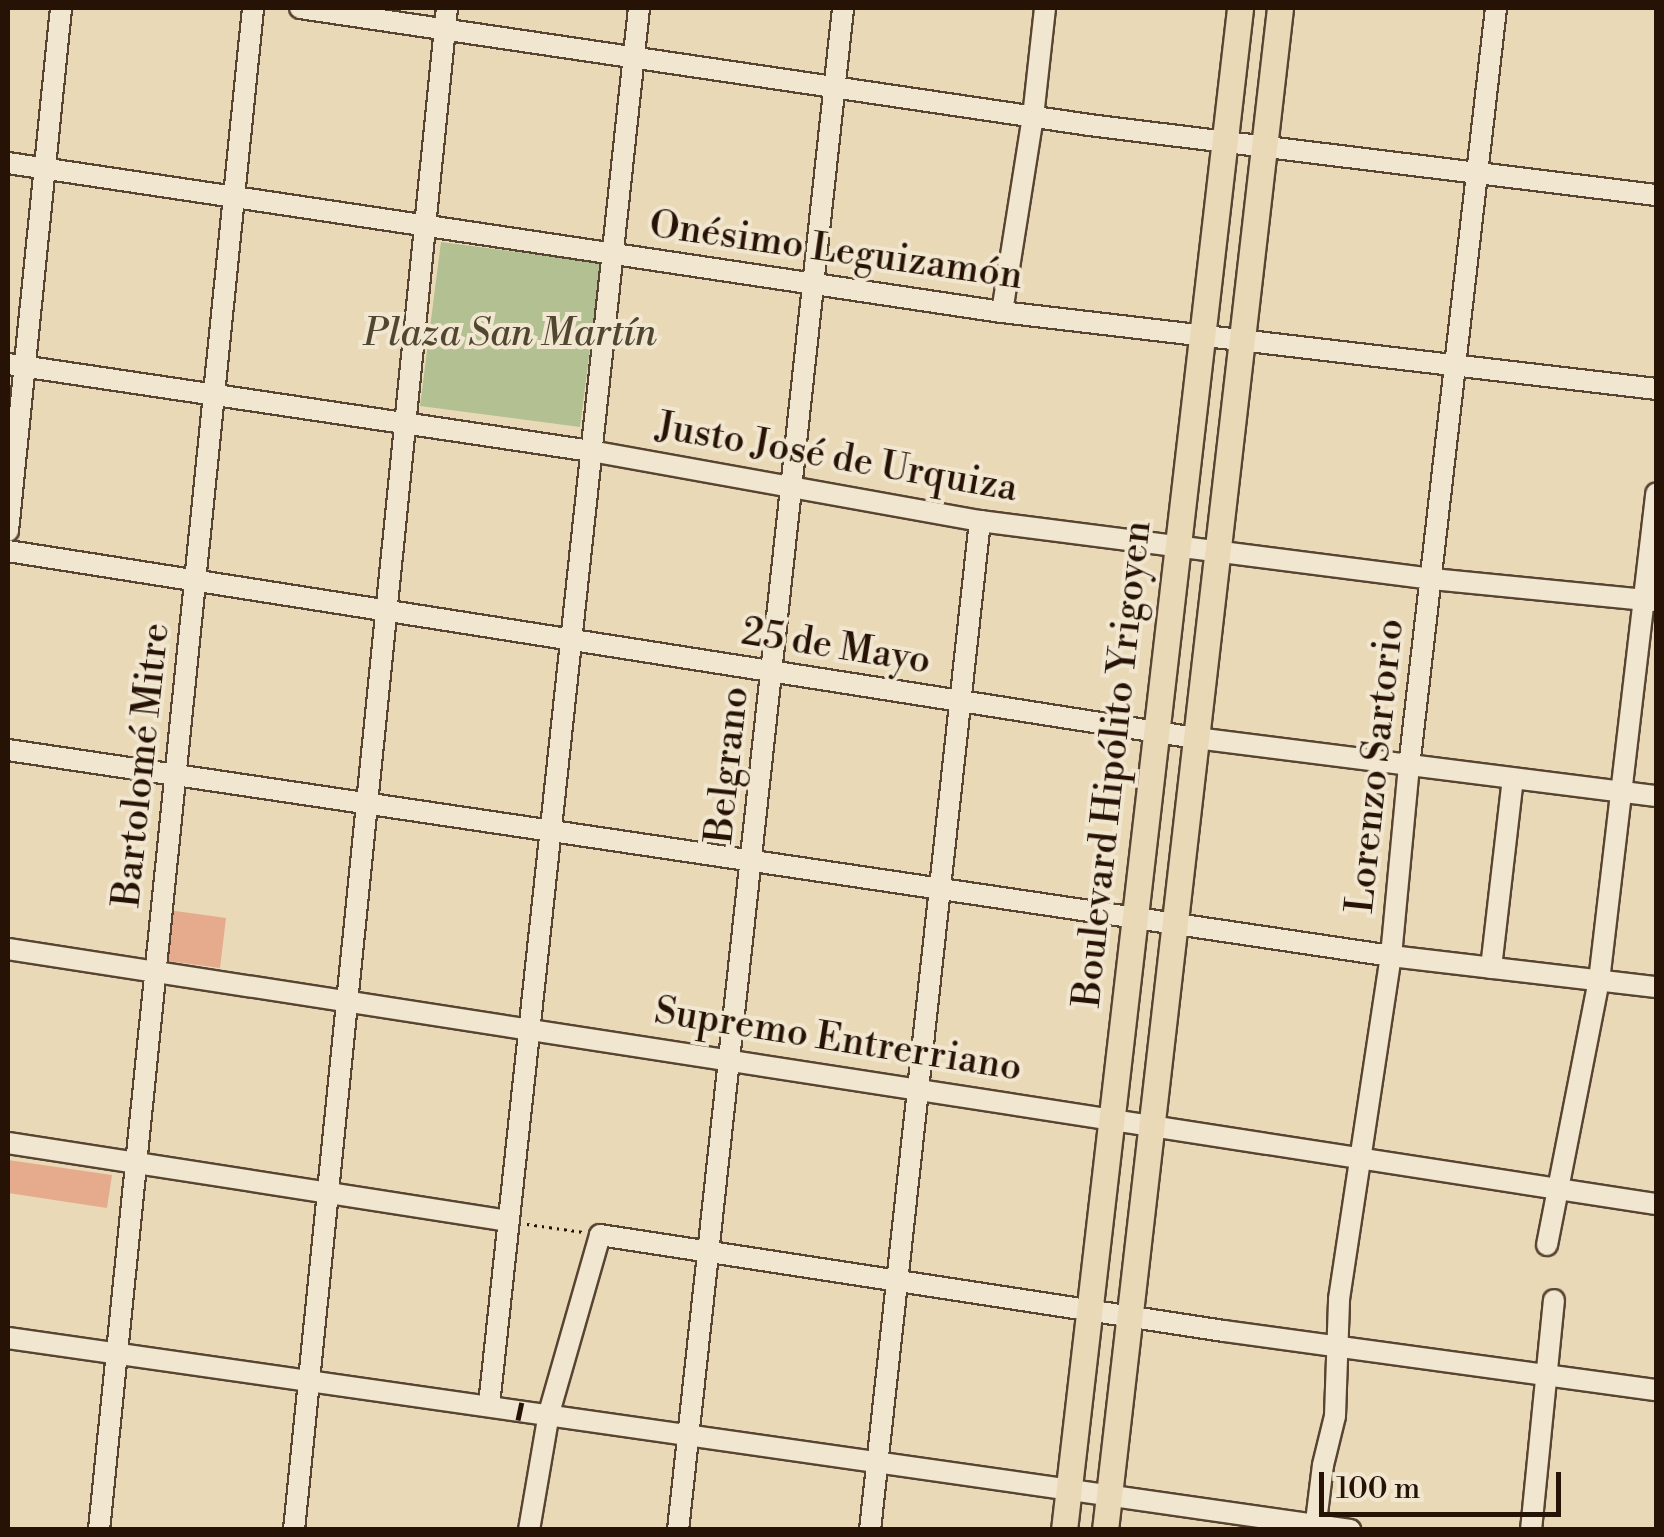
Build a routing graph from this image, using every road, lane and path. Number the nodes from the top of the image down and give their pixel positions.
1 (61, 8) edge
2 (254, 8) edge
3 (300, 8) edge
4 (639, 8) edge
5 (843, 8) edge
6 (1045, 8) edge
7 (1240, 8) edge
8 (1280, 8) edge
9 (1496, 8) edge
10 (446, 18) edge
11 (634, 58) junction
12 (835, 87) junction
13 (1033, 116) junction
14 (1224, 142) junction
15 (1264, 147) junction
16 (8, 163) edge
17 (44, 168) junction
18 (1477, 175) junction
19 (1656, 195) edge
20 (234, 197) junction
21 (425, 225) junction
22 (613, 253) junction
23 (813, 283) junction
24 (1002, 312) junction
25 (1202, 335) junction
26 (1242, 340) junction
27 (16, 365) edge
28 (1455, 366) junction
29 (1656, 389) edge
30 (214, 395) junction
31 (405, 423) junction
32 (591, 450) junction
33 (791, 485) junction
34 (1656, 493) edge
35 (980, 521) junction
36 (8, 530) edge
37 (1174, 547) junction
38 (8, 551) edge
39 (1220, 552) junction
40 (196, 579) junction
41 (1432, 579) junction
42 (1650, 600) edge
43 (386, 608) junction
44 (571, 639) junction
45 (772, 673) junction
46 (959, 702) junction
47 (1154, 732) junction
48 (1196, 738) junction
49 (8, 750) edge
50 (1409, 767) junction
51 (176, 774) junction
52 (1513, 779) junction
53 (1624, 792) junction
54 (1656, 796) edge
55 (367, 803) junction
56 (551, 831) junction
57 (753, 862) junction
58 (938, 889) junction
59 (1135, 918) junction
60 (1175, 924) junction
61 (8, 949) edge
62 (1391, 956) junction
63 (1491, 968) junction
64 (156, 971) junction
65 (1599, 981) junction
66 (1656, 987) edge
67 (347, 1000) junction
68 (530, 1028) junction
69 (732, 1058) junction
70 (918, 1088) junction
71 (1111, 1119) junction
72 (1152, 1125) junction
73 (8, 1143) edge
74 (1362, 1161) junction
75 (137, 1163) junction
76 (1557, 1190) junction
77 (328, 1193) junction
78 (1656, 1204) edge
79 (509, 1222) junction
80 (600, 1235) junction
81 (1547, 1245) dead end
82 (709, 1250) junction
83 (900, 1280) junction
84 (1554, 1300) dead end
85 (1089, 1311) junction
86 (1130, 1316) junction
87 (8, 1338) edge
88 (1337, 1346) junction
89 (118, 1353) junction
90 (1546, 1376) junction
91 (309, 1380) junction
92 (1656, 1390) edge
93 (489, 1405) junction
94 (549, 1414) junction
95 (691, 1433) junction
96 (880, 1460) junction
97 (1070, 1490) junction
98 (1108, 1492) junction
99 (1315, 1527) edge
100 (99, 1530) edge
101 (294, 1530) edge
102 (529, 1530) edge
103 (678, 1530) edge
104 (870, 1530) edge
105 (1064, 1530) edge
106 (1104, 1530) edge
107 (1350, 1530) edge
108 (1531, 1530) edge

1 - 17 street
2 - 20 street, Bartolomé Mitre
3 - 10 street
4 - 11 street
5 - 12 street, Belgrano
6 - 13 street
7 - 14 main road, Boulevard Hipólito Yrigoyen
8 - 15 main road, Boulevard Hipólito Yrigoyen
9 - 18 street, Lorenzo Sartorio
10 - 11 street
10 - 21 street
11 - 12 street
11 - 22 street
12 - 13 street
12 - 23 street, Belgrano
13 - 14 street
13 - 24 street
14 - 15 street
14 - 25 main road, Boulevard Hipólito Yrigoyen
15 - 18 street
15 - 26 main road, Boulevard Hipólito Yrigoyen
16 - 17 street, Onésimo Leguizamón
17 - 20 street, Onésimo Leguizamón
17 - 27 street
18 - 19 street
18 - 28 street, Lorenzo Sartorio
20 - 21 street, Onésimo Leguizamón
20 - 30 street, Bartolomé Mitre
21 - 22 street, Onésimo Leguizamón
21 - 31 street
22 - 23 street, Onésimo Leguizamón
22 - 32 street
23 - 24 street, Onésimo Leguizamón
23 - 33 street, Belgrano
24 - 25 street, Onésimo Leguizamón
25 - 26 street, Onésimo Leguizamón
25 - 37 main road, Boulevard Hipólito Yrigoyen
26 - 28 street, Onésimo Leguizamón
26 - 39 main road, Boulevard Hipólito Yrigoyen
27 - 30 street, Justo José de Urquiza
27 - 36 street
28 - 29 street, Onésimo Leguizamón
28 - 41 street, Lorenzo Sartorio
30 - 31 street, Justo José de Urquiza
30 - 40 street, Bartolomé Mitre
31 - 32 street, Justo José de Urquiza
31 - 43 street
32 - 33 street, Justo José de Urquiza
32 - 44 street
33 - 35 street, Justo José de Urquiza
33 - 45 street, Belgrano
34 - 42 street
35 - 37 street, Justo José de Urquiza
35 - 46 street
37 - 39 street, Justo José de Urquiza
37 - 47 main road, Boulevard Hipólito Yrigoyen
38 - 40 street, 25 de Mayo
39 - 41 street, Justo José de Urquiza
39 - 48 main road, Boulevard Hipólito Yrigoyen
40 - 43 street, 25 de Mayo
40 - 51 street, Bartolomé Mitre
41 - 42 street, Justo José de Urquiza
41 - 50 street, Lorenzo Sartorio
42 - 53 street
43 - 44 street, 25 de Mayo
43 - 55 street
44 - 45 street, 25 de Mayo
44 - 56 street
45 - 46 street, 25 de Mayo
45 - 57 street, Belgrano
46 - 47 street, 25 de Mayo
46 - 58 street
47 - 48 street, 25 de Mayo
47 - 59 main road, Boulevard Hipólito Yrigoyen
48 - 50 street, 25 de Mayo
48 - 60 main road, Boulevard Hipólito Yrigoyen
49 - 51 street
50 - 52 street, 25 de Mayo
50 - 62 street, Lorenzo Sartorio
51 - 55 street
51 - 64 street, Bartolomé Mitre
52 - 53 street, 25 de Mayo
52 - 63 street
53 - 54 street, 25 de Mayo
53 - 65 street
55 - 56 street
55 - 67 street
56 - 57 street
56 - 68 street
57 - 58 street
57 - 69 street, Belgrano
58 - 59 street
58 - 70 street
59 - 60 street
59 - 71 main road, Boulevard Hipólito Yrigoyen
60 - 62 street
60 - 72 main road, Boulevard Hipólito Yrigoyen
61 - 64 street, Supremo Entrerriano
62 - 63 street
62 - 74 street, Lorenzo Sartorio
63 - 65 street
64 - 67 street, Supremo Entrerriano
64 - 75 street, Bartolomé Mitre
65 - 66 street
65 - 76 street
67 - 68 street, Supremo Entrerriano
67 - 77 street
68 - 69 street, Supremo Entrerriano
68 - 79 street
69 - 70 street, Supremo Entrerriano
69 - 82 street, Belgrano
70 - 71 street, Supremo Entrerriano
70 - 83 street
71 - 72 street, Supremo Entrerriano
71 - 85 main road, Boulevard Hipólito Yrigoyen
72 - 74 street, Supremo Entrerriano
72 - 86 main road, Boulevard Hipólito Yrigoyen
73 - 75 street
74 - 76 street, Supremo Entrerriano
74 - 88 street, Lorenzo Sartorio
75 - 77 street
75 - 89 street, Bartolomé Mitre
76 - 78 street, Supremo Entrerriano
76 - 81 street
77 - 79 street
77 - 91 street
79 - 80 path
79 - 93 street
80 - 82 street
80 - 94 street
82 - 83 street
82 - 95 street, Belgrano
83 - 85 street
83 - 96 street
84 - 90 street
85 - 86 street
85 - 97 main road, Boulevard Hipólito Yrigoyen
86 - 88 street
86 - 98 main road, Boulevard Hipólito Yrigoyen
87 - 89 street
88 - 90 street
88 - 99 street, Lorenzo Sartorio
89 - 91 street
89 - 100 street, Bartolomé Mitre
90 - 92 street
90 - 108 street
91 - 93 street
91 - 101 street
93 - 94 street
94 - 95 street
94 - 102 street
95 - 96 street
95 - 103 street, Belgrano
96 - 97 street
96 - 104 street
97 - 98 street
97 - 105 main road, Boulevard Hipólito Yrigoyen
98 - 99 street
98 - 106 main road, Boulevard Hipólito Yrigoyen
99 - 107 street

